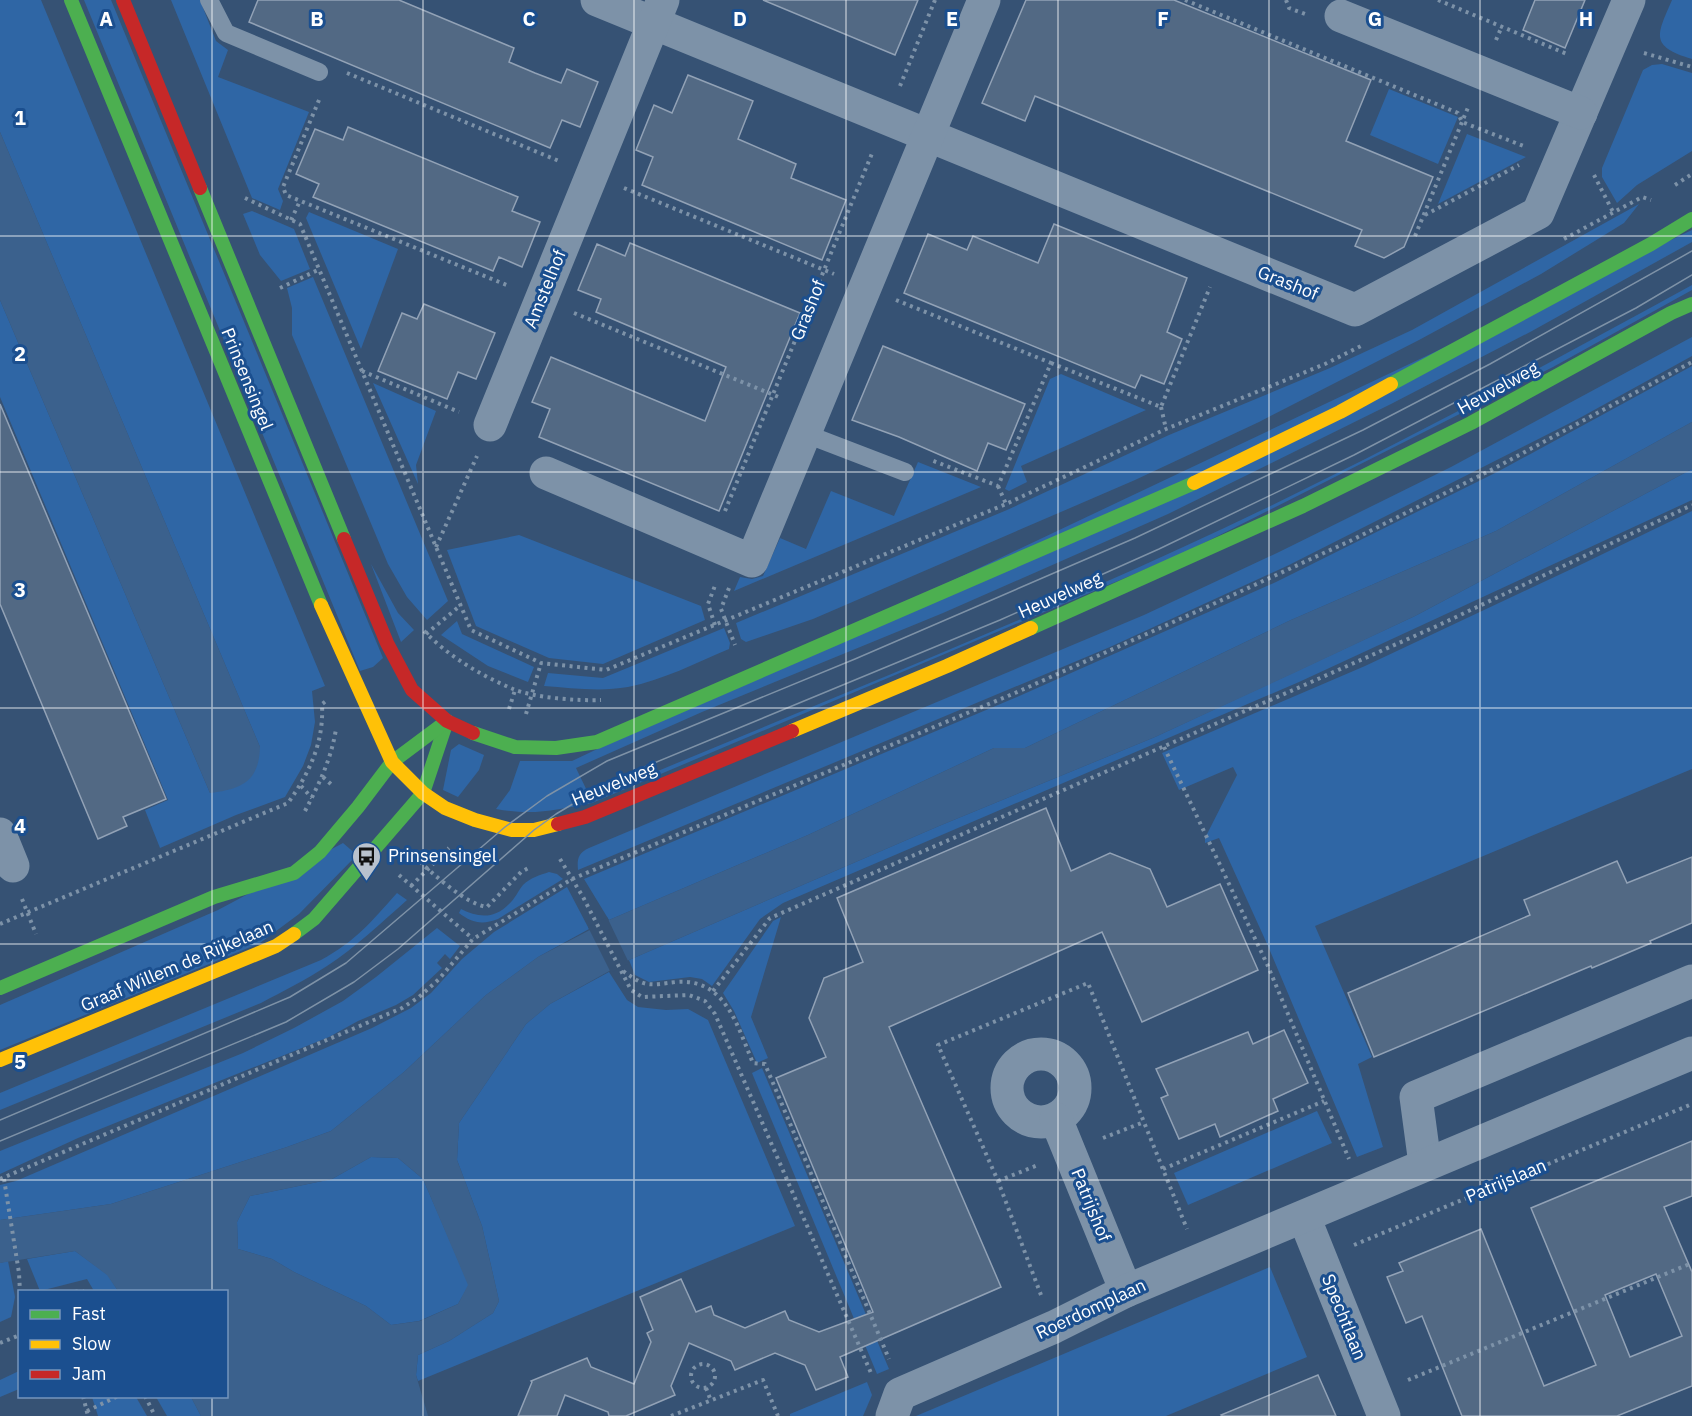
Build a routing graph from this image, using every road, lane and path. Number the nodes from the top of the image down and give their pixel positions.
1 (71, 0) edge
2 (123, 0) edge
3 (209, 0) edge
4 (597, 0) edge
5 (935, 0) edge
6 (984, 0) edge
7 (1185, 0) edge
8 (1438, 0) edge
9 (1629, 0) edge
10 (658, 12) edge
11 (1341, 16) dead end
12 (1502, 27) junction
13 (1568, 54) dead end
14 (319, 72) junction
15 (1482, 73) junction
16 (1581, 114) junction
17 (887, 118) junction
18 (1462, 122) junction
19 (930, 135) junction
20 (1551, 157) junction
21 (592, 175) junction
22 (241, 188) dead end
23 (1651, 200) dead end
24 (300, 201) junction
25 (1424, 215) junction
26 (1692, 219) edge
27 (291, 220) junction
28 (1415, 237) dead end
29 (1562, 239) dead end
30 (1223, 256) junction
31 (320, 269) junction
32 (824, 270) junction
33 (866, 288) junction
34 (277, 289) dead end
35 (541, 299) junction
36 (1692, 304) edge
37 (1367, 343) dead end
38 (1692, 362) edge
39 (1051, 363) junction
40 (362, 370) junction
41 (773, 395) junction
42 (1161, 407) junction
43 (810, 423) junction
44 (490, 425) junction
45 (1166, 429) junction
46 (905, 472) joint
47 (546, 473) dead end
48 (998, 486) junction
49 (1006, 504) junction
50 (1692, 505) edge
51 (436, 547) junction
52 (721, 548) junction
53 (752, 561) junction
54 (461, 605) junction
55 (725, 620) junction
56 (714, 625) junction
57 (739, 654) dead end
58 (396, 659) junction
59 (541, 663) junction
60 (357, 687) junction
61 (447, 721) junction
62 (515, 747) junction
63 (1164, 747) junction
64 (392, 762) junction
65 (423, 793) junction
66 (475, 820) junction
67 (0, 834) edge
68 (557, 855) dead end
69 (539, 863) dead end
70 (13, 866) joint
71 (572, 879) junction
72 (411, 886) dead end
73 (476, 905) dead end
74 (27, 913) junction
75 (0, 924) edge
76 (40, 943) dead end
77 (620, 969) junction
78 (1692, 981) edge
79 (0, 988) edge
80 (713, 991) junction
81 (1692, 1053) edge
82 (0, 1060) edge
83 (1324, 1101) junction
84 (1692, 1104) edge
85 (1056, 1119) dead end
86 (1425, 1164) junction
87 (1163, 1169) dead end
88 (2, 1179) edge
89 (1362, 1190) junction
90 (1304, 1217) junction
91 (1320, 1259) junction
92 (1692, 1263) edge
93 (20, 1290) edge
94 (1126, 1291) junction
95 (18, 1336) edge
96 (0, 1343) edge
97 (706, 1388) junction
98 (84, 1398) edge
99 (115, 1398) edge
100 (146, 1398) edge
101 (711, 1401) junction
102 (896, 1405) edge
103 (1379, 1405) edge
104 (88, 1414) edge
105 (155, 1416) edge
106 (671, 1416) edge
107 (778, 1416) edge

1 - 60 main road, Prinsensingel
2 - 58 main road, Prinsensingel
3 - 14 lane
4 - 10 street
5 - 17 path, Grashof
6 - 19 street
7 - 18 path
8 - 12 path
9 - 16 street, Grashof
10 - 17 street
10 - 21 street, Amstelhof
11 - 15 street
12 - 13 path
12 - 15 path
14 - 21 path
14 - 24 path
15 - 16 street
15 - 18 path
16 - 20 street, Grashof
17 - 19 street
17 - 32 path, Grashof
18 - 20 path
18 - 25 path
19 - 30 street, Grashof
19 - 33 street
20 - 25 path
20 - 30 street, Grashof
21 - 32 path
21 - 35 street, Amstelhof
22 - 27 path
23 - 29 path
24 - 27 path
24 - 35 path
25 - 28 path
26 - 62 main road
27 - 31 path
30 - 42 path
31 - 34 path
31 - 40 path
32 - 33 path
32 - 41 path, Grashof
33 - 39 path
33 - 43 street
35 - 41 path
35 - 44 street, Amstelhof
36 - 66 main road, Heuvelweg
37 - 45 path
38 - 71 path
39 - 42 path
39 - 48 path
40 - 44 path
40 - 51 path
41 - 43 path
41 - 52 path, Grashof
42 - 45 path
43 - 46 lane
43 - 53 street
44 - 51 path
45 - 49 path
46 - 48 path
47 - 52 street
48 - 49 path
49 - 55 path
50 - 63 path
51 - 54 path
52 - 53 street
52 - 56 path, Grashof
53 - 55 path
54 - 58 path
54 - 59 path
55 - 56 path
55 - 57 path
56 - 59 path
58 - 61 main road, Prinsensingel
59 - 62 path
60 - 64 main road, Prinsensingel
60 - 74 path
61 - 62 main road
61 - 64 main road
61 - 65 main road, Graaf Willem de Rijkelaan
63 - 80 path
63 - 83 path
64 - 65 main road, Prinsensingel
64 - 79 main road
65 - 66 main road, Heuvelweg
65 - 82 main road, Graaf Willem de Rijkelaan
66 - 72 path
67 - 70 street
68 - 71 path
69 - 73 path
70 - 74 path
71 - 77 path
71 - 88 path
74 - 75 path
74 - 76 path
77 - 80 path
77 - 102 path
78 - 86 street
80 - 102 path
81 - 86 street
83 - 87 path
83 - 89 path
84 - 91 path, Patrijslaan
85 - 94 street, Patrijshof
86 - 89 street
88 - 93 path
89 - 90 street
90 - 91 street, Spechtlaan
90 - 94 street, Roerdomplaan
91 - 103 street, Spechtlaan
92 - 103 path
94 - 102 street, Roerdomplaan
95 - 96 path
97 - 97 path
97 - 101 path
98 - 104 path
99 - 104 path
100 - 105 path
101 - 106 path
101 - 107 path

